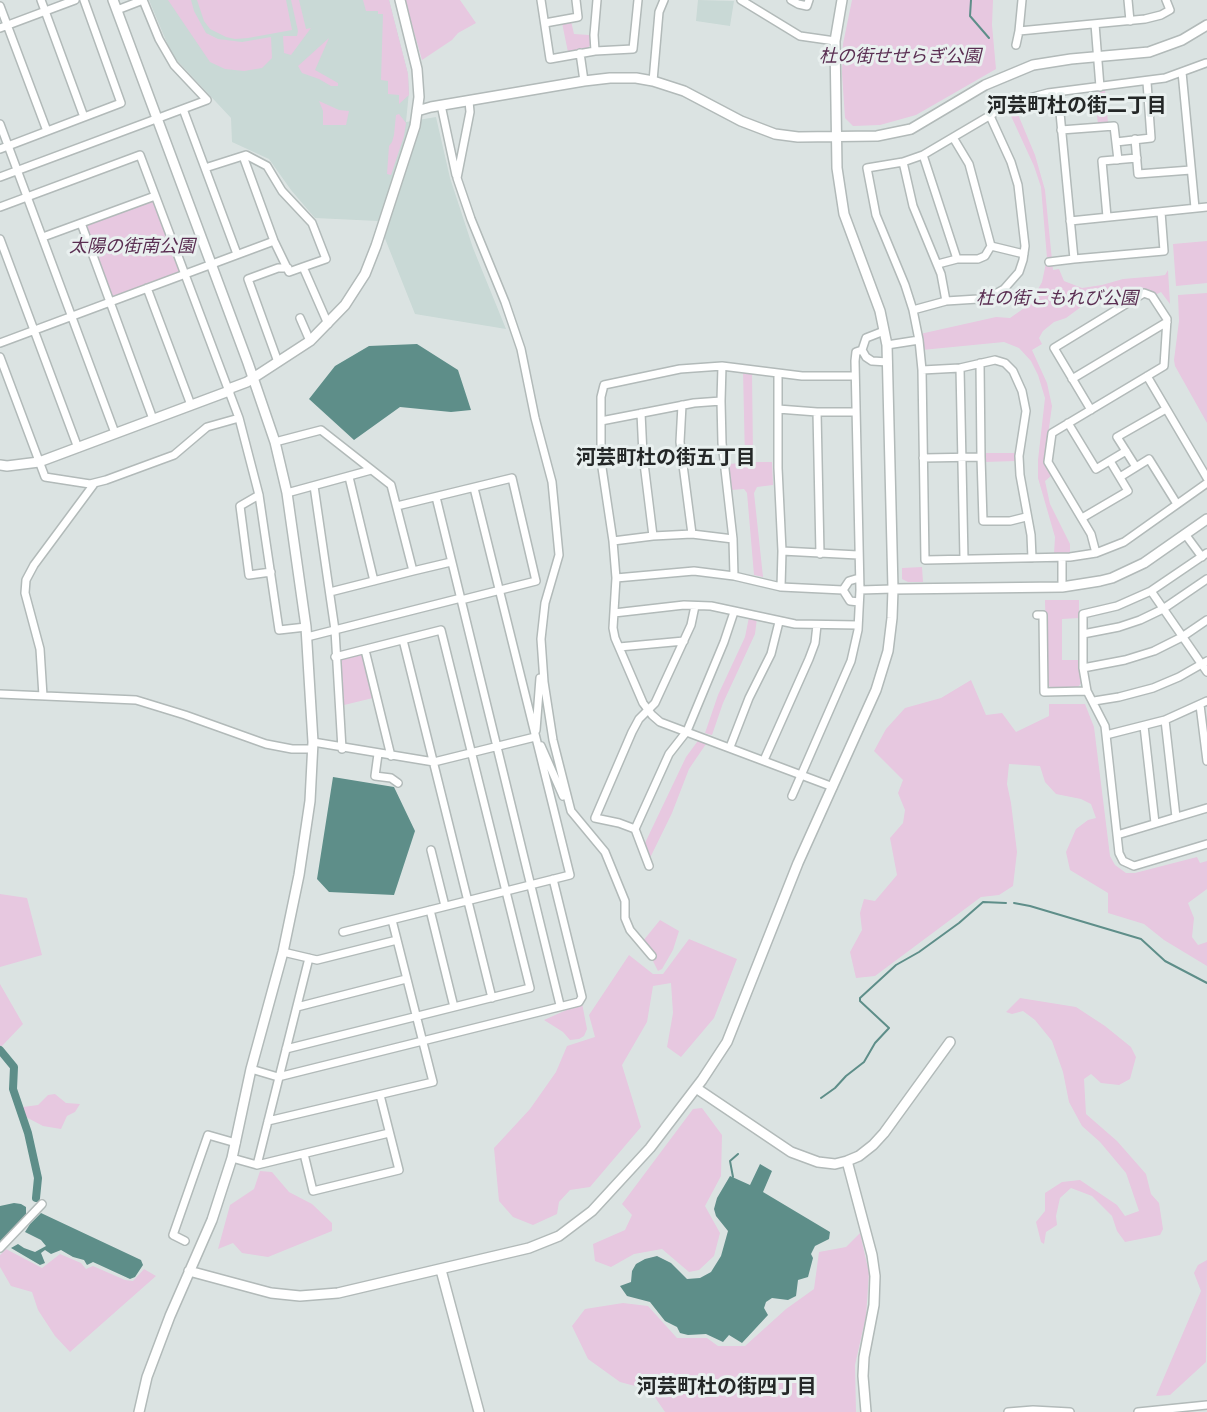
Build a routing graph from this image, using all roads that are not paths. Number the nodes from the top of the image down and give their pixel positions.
1 (40, 0) edge
2 (75, 0) edge
3 (84, 0) edge
4 (113, 0) edge
5 (400, 0) edge
6 (541, 0) edge
7 (576, 0) edge
8 (597, 0) edge
9 (638, 0) edge
10 (663, 0) edge
11 (741, 0) edge
12 (791, 0) edge
13 (808, 0) edge
14 (842, 0) edge
15 (1023, 0) edge
16 (1128, 0) edge
17 (1166, 0) edge
18 (0, 6) edge
19 (117, 10) junction
20 (45, 11) junction
21 (1130, 21) junction
22 (545, 23) junction
23 (1095, 24) junction
24 (1207, 25) edge
25 (4, 27) edge
26 (1019, 31) junction
27 (835, 40) junction
28 (1016, 45) dead end
29 (595, 51) junction
30 (580, 53) junction
31 (1098, 56) junction
32 (1206, 63) edge
33 (1182, 72) junction
34 (585, 81) junction
35 (653, 81) junction
36 (1147, 82) junction
37 (1100, 87) junction
38 (1058, 92) junction
39 (469, 101) junction
40 (441, 105) junction
41 (183, 109) junction
42 (417, 111) junction
43 (990, 116) junction
44 (84, 117) junction
45 (156, 118) junction
46 (0, 124) edge
47 (1061, 130) junction
48 (46, 131) junction
49 (836, 137) junction
50 (954, 139) junction
51 (1135, 140) junction
52 (1116, 142) junction
53 (8, 146) junction
54 (0, 149) edge
55 (923, 155) junction
56 (243, 156) junction
57 (1137, 158) junction
58 (1118, 160) junction
59 (903, 162) junction
60 (205, 168) junction
61 (17, 170) junction
62 (1191, 170) junction
63 (0, 177) edge
64 (457, 178) junction
65 (27, 196) junction
66 (155, 196) junction
67 (0, 207) edge
68 (1207, 207) edge
69 (1196, 208) junction
70 (1161, 212) junction
71 (1107, 217) junction
72 (1070, 220) junction
73 (81, 223) junction
74 (43, 237) junction
75 (0, 239) edge
76 (274, 241) junction
77 (991, 246) junction
78 (237, 254) junction
79 (1024, 254) junction
80 (957, 259) junction
81 (1074, 260) junction
82 (1049, 261) dead end
83 (211, 264) junction
84 (938, 264) junction
85 (303, 267) junction
86 (288, 268) junction
87 (185, 274) junction
88 (147, 288) junction
89 (946, 301) junction
90 (110, 302) junction
91 (913, 310) junction
92 (72, 316) junction
93 (300, 318) dead end
94 (1167, 322) junction
95 (328, 324) junction
96 (34, 330) junction
97 (884, 331) junction
98 (919, 340) junction
99 (310, 341) junction
100 (0, 343) edge
101 (887, 345) junction
102 (862, 350) junction
103 (0, 357) edge
104 (278, 362) junction
105 (888, 362) junction
106 (980, 363) junction
107 (723, 366) junction
108 (960, 368) junction
109 (922, 370) junction
110 (778, 374) junction
111 (855, 376) junction
112 (1147, 376) junction
113 (253, 378) junction
114 (1072, 379) junction
115 (229, 391) junction
116 (721, 401) junction
117 (191, 405) junction
118 (682, 405) junction
119 (778, 409) junction
120 (1166, 409) junction
121 (1091, 410) junction
122 (817, 412) junction
123 (855, 412) junction
124 (641, 413) junction
125 (239, 418) junction
126 (153, 419) junction
127 (601, 421) junction
128 (1068, 423) junction
129 (116, 433) junction
130 (275, 442) junction
131 (78, 448) junction
132 (1126, 451) junction
133 (981, 457) junction
134 (923, 458) junction
135 (961, 458) junction
136 (1110, 461) junction
137 (39, 462) junction
138 (0, 465) edge
139 (1136, 467) junction
140 (371, 470) junction
141 (349, 477) junction
142 (1120, 477) junction
143 (1207, 478) edge
144 (1207, 483) edge
145 (94, 484) junction
146 (314, 486) junction
147 (474, 488) junction
148 (287, 493) junction
149 (259, 495) junction
150 (436, 497) junction
151 (1177, 504) junction
152 (397, 506) junction
153 (1026, 517) junction
154 (1082, 519) junction
155 (1207, 519) edge
156 (692, 534) junction
157 (1185, 534) junction
158 (653, 536) junction
159 (733, 539) junction
160 (613, 541) junction
161 (782, 551) junction
162 (819, 554) junction
163 (1096, 554) junction
164 (858, 555) junction
165 (1204, 555) edge
166 (1032, 558) junction
167 (1062, 558) junction
168 (963, 559) junction
169 (452, 562) junction
170 (413, 571) junction
171 (271, 572) junction
172 (734, 576) junction
173 (616, 578) junction
174 (859, 578) junction
175 (1207, 579) edge
176 (374, 581) junction
177 (781, 586) junction
178 (1062, 587) junction
179 (893, 589) junction
180 (843, 590) junction
181 (860, 590) junction
182 (499, 591) junction
183 (1151, 591) junction
184 (330, 592) junction
185 (461, 599) junction
186 (859, 602) junction
187 (695, 606) junction
188 (1163, 609) junction
189 (734, 612) junction
190 (615, 613) junction
191 (1037, 615) dead end
192 (1207, 620) edge
193 (779, 622) junction
194 (817, 625) junction
195 (858, 625) junction
196 (335, 630) junction
197 (307, 632) junction
198 (1083, 634) junction
199 (1182, 637) junction
200 (403, 640) junction
201 (684, 640) junction
202 (619, 647) junction
203 (365, 650) junction
204 (335, 657) junction
205 (1204, 663) edge
206 (542, 666) junction
207 (1083, 668) junction
208 (1207, 672) edge
209 (1087, 691) junction
210 (0, 694) edge
211 (43, 696) junction
212 (1094, 701) junction
213 (1207, 701) edge
214 (1200, 705) junction
215 (648, 711) junction
216 (1165, 720) junction
217 (1144, 726) junction
218 (687, 731) junction
219 (1106, 735) junction
220 (536, 737) junction
221 (312, 746) junction
222 (498, 747) junction
223 (730, 747) junction
224 (342, 748) junction
225 (472, 753) junction
226 (378, 754) junction
227 (391, 756) junction
228 (764, 760) junction
229 (1207, 761) edge
230 (434, 762) junction
231 (802, 775) junction
232 (398, 783) dead end
233 (833, 787) junction
234 (792, 796) dead end
235 (1207, 808) edge
236 (572, 811) junction
237 (1176, 817) junction
238 (1155, 823) junction
239 (635, 829) junction
240 (1117, 835) junction
241 (1207, 844) edge
242 (431, 850) dead end
243 (649, 866) dead end
244 (553, 879) junction
245 (530, 885) junction
246 (505, 891) junction
247 (468, 900) junction
248 (445, 906) junction
249 (430, 910) junction
250 (393, 920) junction
251 (343, 932) dead end
252 (397, 939) junction
253 (283, 952) junction
254 (652, 956) dead end
255 (309, 958) junction
256 (406, 979) junction
257 (492, 998) junction
258 (560, 1005) junction
259 (297, 1007) junction
260 (454, 1007) junction
261 (416, 1017) junction
262 (423, 1042) junction
263 (950, 1042) dead end
264 (286, 1049) junction
265 (250, 1070) junction
266 (278, 1077) junction
267 (696, 1088) junction
268 (380, 1095) junction
269 (268, 1121) junction
270 (389, 1133) junction
271 (236, 1143) junction
272 (304, 1154) junction
273 (232, 1158) junction
274 (847, 1161) junction
275 (257, 1165) junction
276 (42, 1204) dead end
277 (185, 1241) dead end
278 (0, 1248) edge
279 (441, 1270) junction
280 (189, 1271) junction
281 (1207, 1405) edge
282 (139, 1412) edge
283 (479, 1412) edge
284 (866, 1412) edge
285 (1008, 1412) edge
286 (1070, 1412) edge
287 (1138, 1412) edge

1 - 20 street
2 - 20 street
3 - 44 street
4 - 19 street
5 - 42 street
6 - 22 street
7 - 22 street
8 - 29 street
9 - 29 street
10 - 35 street
11 - 27 street
12 - 13 street
14 - 27 street
15 - 26 street
16 - 21 street
17 - 21 street
18 - 25 street
19 - 41 street
19 - 45 street
20 - 25 street
20 - 44 street
21 - 23 street
22 - 30 street
23 - 26 street
23 - 31 street
24 - 31 street
25 - 48 street
26 - 28 street
27 - 49 street
29 - 30 street
30 - 34 street
31 - 37 street
31 - 49 street
32 - 33 street
33 - 36 street
33 - 62 street
34 - 35 street
34 - 39 street
35 - 49 street
36 - 37 street
36 - 51 street
37 - 38 street
38 - 43 street
38 - 47 street
39 - 40 street
39 - 64 street
40 - 42 street
40 - 64 street
41 - 45 street
41 - 60 street
42 - 95 street
43 - 50 street
43 - 79 street
44 - 48 street
45 - 61 street
45 - 83 street
46 - 53 street
47 - 52 street
47 - 72 street
48 - 53 street
49 - 97 street
50 - 55 street
50 - 77 street
51 - 52 street
51 - 57 street
52 - 58 street
53 - 54 street
53 - 61 street
55 - 59 street
55 - 80 street
56 - 60 street
56 - 76 street
56 - 85 street
57 - 58 street
57 - 62 street
58 - 71 street
59 - 84 street
59 - 91 street
60 - 78 street
61 - 63 street
61 - 65 street
62 - 69 street
64 - 206 street
65 - 66 street
65 - 67 street
65 - 74 street
66 - 73 street
66 - 87 street
68 - 69 street
69 - 70 street
70 - 71 street
70 - 81 street
71 - 72 street
72 - 81 street
73 - 74 street
73 - 90 street
74 - 92 street
75 - 96 street
76 - 78 street
76 - 86 street
77 - 79 street
77 - 80 street
78 - 83 street
79 - 89 street
80 - 84 street
81 - 82 street
83 - 87 street
83 - 113 street
84 - 89 street
85 - 86 street
85 - 95 street
86 - 104 street
87 - 88 street
87 - 115 street
88 - 90 street
88 - 117 street
89 - 91 street
90 - 92 street
90 - 126 street
91 - 98 street
92 - 96 street
92 - 129 street
93 - 99 street
94 - 112 street
94 - 114 street
94 - 114 street
95 - 99 street
96 - 100 street
96 - 131 street
97 - 101 street
97 - 102 street
98 - 101 street
98 - 109 street
99 - 104 street
101 - 105 street
102 - 105 street
102 - 111 street
103 - 137 street
104 - 113 street
105 - 179 street
106 - 108 street
106 - 133 street
106 - 153 street
107 - 110 street
107 - 116 street
107 - 127 street
108 - 109 street
108 - 135 street
109 - 134 street
110 - 111 street
110 - 119 street
111 - 123 street
112 - 120 street
112 - 121 street
113 - 115 street
113 - 130 street
114 - 121 street
115 - 117 street
115 - 125 street
116 - 118 street
116 - 159 street
117 - 126 street
118 - 124 street
118 - 156 street
119 - 122 street
119 - 161 street
120 - 132 street
120 - 143 street
121 - 128 street
122 - 123 street
122 - 162 street
123 - 164 street
124 - 127 street
124 - 158 street
125 - 145 street
125 - 149 street
126 - 129 street
127 - 160 street
128 - 136 street
128 - 154 street
129 - 131 street
130 - 140 street
130 - 148 street
131 - 137 street
132 - 136 street
132 - 139 street
133 - 135 street
133 - 153 street
134 - 135 street
134 - 168 street
135 - 168 street
136 - 142 street
137 - 138 street
137 - 145 street
139 - 142 street
139 - 151 street
140 - 141 street
140 - 152 street
141 - 146 street
141 - 176 street
142 - 154 street
144 - 151 street
145 - 211 street
146 - 148 street
146 - 184 street
147 - 150 street
147 - 182 street
147 - 182 street
148 - 197 street
149 - 171 street
149 - 171 street
150 - 152 street
150 - 169 street
151 - 163 street
152 - 170 street
153 - 166 street
154 - 163 street
155 - 157 street
156 - 158 street
156 - 159 street
157 - 165 street
157 - 178 street
158 - 160 street
159 - 172 street
160 - 173 street
161 - 162 street
161 - 177 street
162 - 164 street
163 - 167 street
164 - 174 street
165 - 183 street
166 - 167 street
166 - 168 street
167 - 178 street
169 - 170 street
169 - 185 street
170 - 176 street
171 - 197 street
172 - 173 street
172 - 177 street
173 - 190 street
174 - 180 street
174 - 181 street
175 - 188 street
176 - 184 street
177 - 180 street
178 - 179 street
179 - 181 street
179 - 233 street
180 - 186 street
181 - 186 street
182 - 185 street
182 - 220 street
183 - 188 street
183 - 198 street
184 - 196 street
185 - 196 street
185 - 222 street
186 - 195 street
187 - 189 street
187 - 190 street
187 - 201 street
188 - 198 street
188 - 199 street
189 - 193 street
189 - 218 street
190 - 202 street
191 - 209 street
192 - 199 street
193 - 194 street
193 - 223 street
194 - 195 street
194 - 228 street
195 - 231 street
196 - 197 street
196 - 204 street
197 - 221 street
198 - 207 street
199 - 205 street
199 - 207 street
200 - 203 street
200 - 225 street
200 - 230 street
201 - 202 street
201 - 215 street
202 - 215 street
203 - 204 street
203 - 227 street
204 - 224 street
205 - 208 street
205 - 212 street
206 - 220 street
206 - 236 street
207 - 209 street
209 - 212 street
210 - 211 street
211 - 221 street
212 - 219 street
213 - 214 street
214 - 216 street
214 - 229 street
215 - 218 street
215 - 239 street
216 - 217 street
216 - 237 street
217 - 219 street
217 - 238 street
218 - 223 street
218 - 239 street
219 - 240 street
220 - 222 street
220 - 236 street
220 - 244 street
221 - 224 street
221 - 253 street
222 - 225 street
222 - 245 street
223 - 228 street
224 - 226 street
225 - 230 street
225 - 246 street
226 - 227 street
226 - 232 street
227 - 230 street
228 - 231 street
230 - 247 street
231 - 233 street
231 - 234 street
233 - 267 street
235 - 237 street
236 - 254 street
237 - 238 street
238 - 240 street
239 - 243 street
240 - 241 street
242 - 248 street
244 - 245 street
244 - 258 street
245 - 246 street
245 - 258 street
246 - 247 street
246 - 257 street
247 - 248 street
247 - 257 street
248 - 249 street
249 - 250 street
249 - 260 street
250 - 251 street
250 - 252 street
252 - 255 street
252 - 256 street
253 - 255 street
253 - 265 street
255 - 259 street
256 - 259 street
256 - 261 street
257 - 260 street
258 - 262 street
259 - 264 street
260 - 261 street
261 - 262 street
261 - 264 street
262 - 266 street
262 - 268 street
263 - 274 street
264 - 266 street
265 - 266 street
265 - 271 street
266 - 269 street
267 - 274 street
267 - 279 street
268 - 269 street
268 - 270 street
269 - 275 street
270 - 272 street
270 - 272 street
271 - 273 street
271 - 277 street
272 - 275 street
273 - 275 street
273 - 280 street
274 - 284 street
276 - 278 street
279 - 280 street
279 - 283 street
280 - 282 street
281 - 287 street
285 - 286 street

